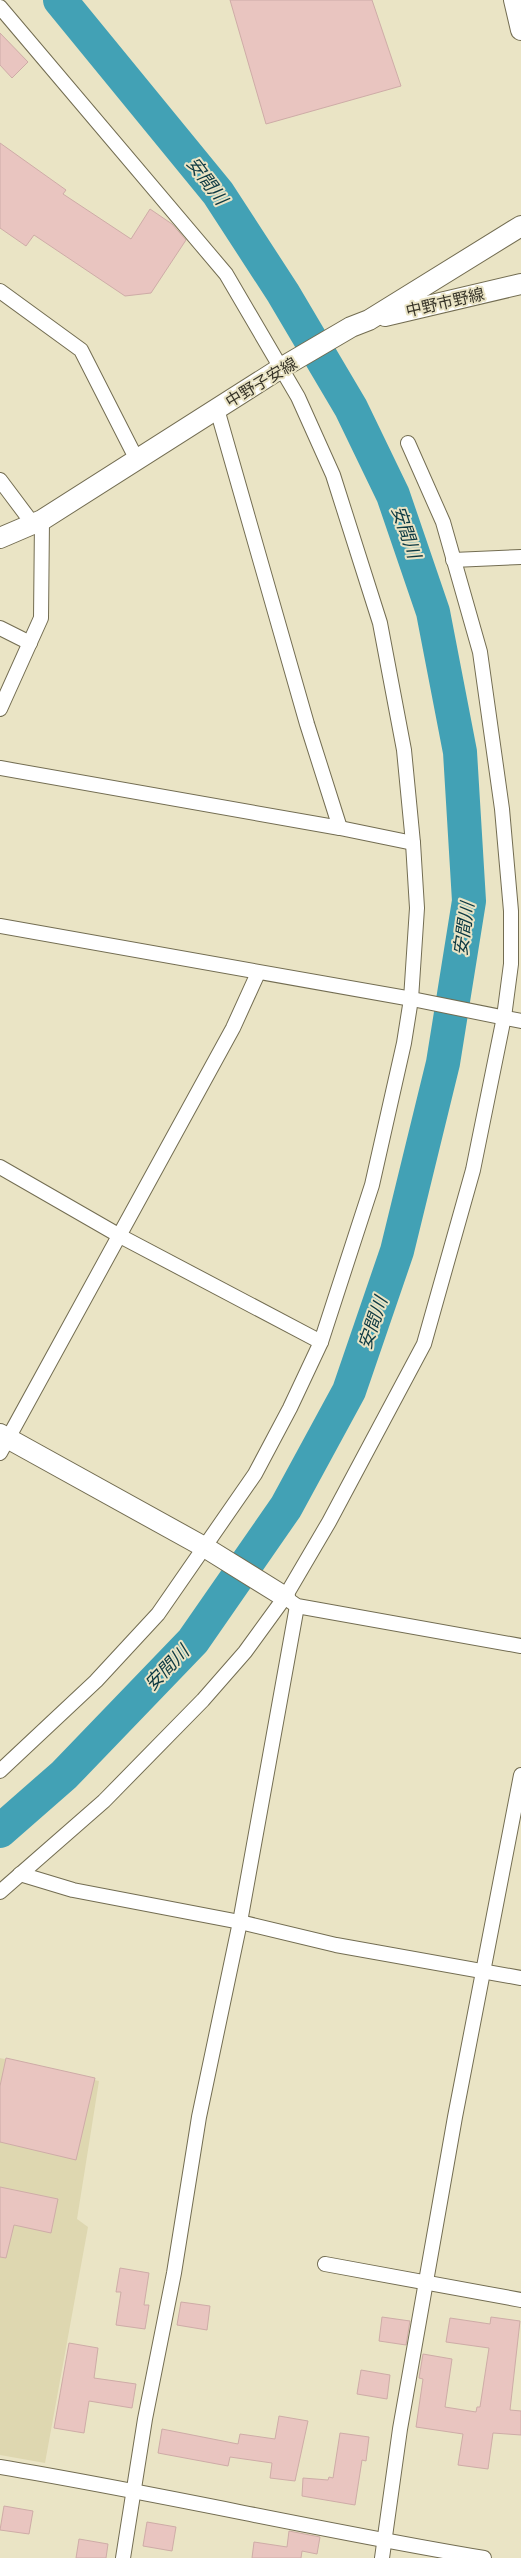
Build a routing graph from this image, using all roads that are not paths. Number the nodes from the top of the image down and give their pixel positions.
1 (514, 0) edge
2 (0, 7) edge
3 (521, 30) edge
4 (521, 226) edge
5 (521, 284) edge
6 (0, 291) edge
7 (360, 324) junction
8 (285, 367) junction
9 (217, 409) junction
10 (408, 443) dead end
11 (137, 460) junction
12 (0, 480) edge
13 (38, 522) junction
14 (0, 538) edge
15 (521, 557) edge
16 (453, 560) junction
17 (0, 628) edge
18 (30, 643) junction
19 (0, 709) edge
20 (0, 768) edge
21 (340, 828) junction
22 (414, 843) junction
23 (0, 926) edge
24 (258, 973) junction
25 (412, 999) junction
26 (503, 1017) junction
27 (521, 1021) edge
28 (0, 1167) edge
29 (120, 1236) junction
30 (321, 1342) junction
31 (3, 1441) edge
32 (206, 1548) junction
33 (289, 1600) junction
34 (521, 1646) edge
35 (0, 1771) edge
36 (521, 1774) edge
37 (20, 1874) junction
38 (0, 1892) edge
39 (240, 1922) junction
40 (484, 1972) junction
41 (521, 1978) edge
42 (324, 2264) dead end
43 (426, 2281) junction
44 (521, 2300) edge
45 (0, 2467) edge
46 (133, 2490) junction
47 (384, 2541) junction
48 (123, 2558) edge
49 (382, 2558) edge
50 (484, 2558) edge

1 - 3 main road
2 - 8 street
4 - 7 main road, 中野子安線
5 - 7 main road, 中野市野線
6 - 11 street
7 - 8 main road, 中野子安線
8 - 9 main road, 中野子安線
8 - 22 street
9 - 11 main road, 中野子安線
9 - 21 street
10 - 16 street
11 - 13 main road, 中野子安線
12 - 13 street
13 - 14 main road, 中野子安線
13 - 18 street
15 - 16 street
16 - 26 street
17 - 18 street
18 - 19 street
20 - 21 street
21 - 22 street
22 - 25 street
23 - 24 street
24 - 25 street
24 - 29 street
25 - 26 street
25 - 30 street
26 - 27 street
26 - 33 street
28 - 29 street
29 - 30 street
29 - 31 street
30 - 32 street
31 - 32 main road
32 - 33 main road
32 - 35 street
33 - 34 street
33 - 37 street
33 - 39 street
36 - 40 street
37 - 38 street
37 - 39 street
39 - 40 street
39 - 46 street
40 - 41 street
40 - 43 street
42 - 43 street
43 - 44 street
43 - 47 street
45 - 46 street
46 - 47 street
46 - 48 street
47 - 49 street
47 - 50 street

